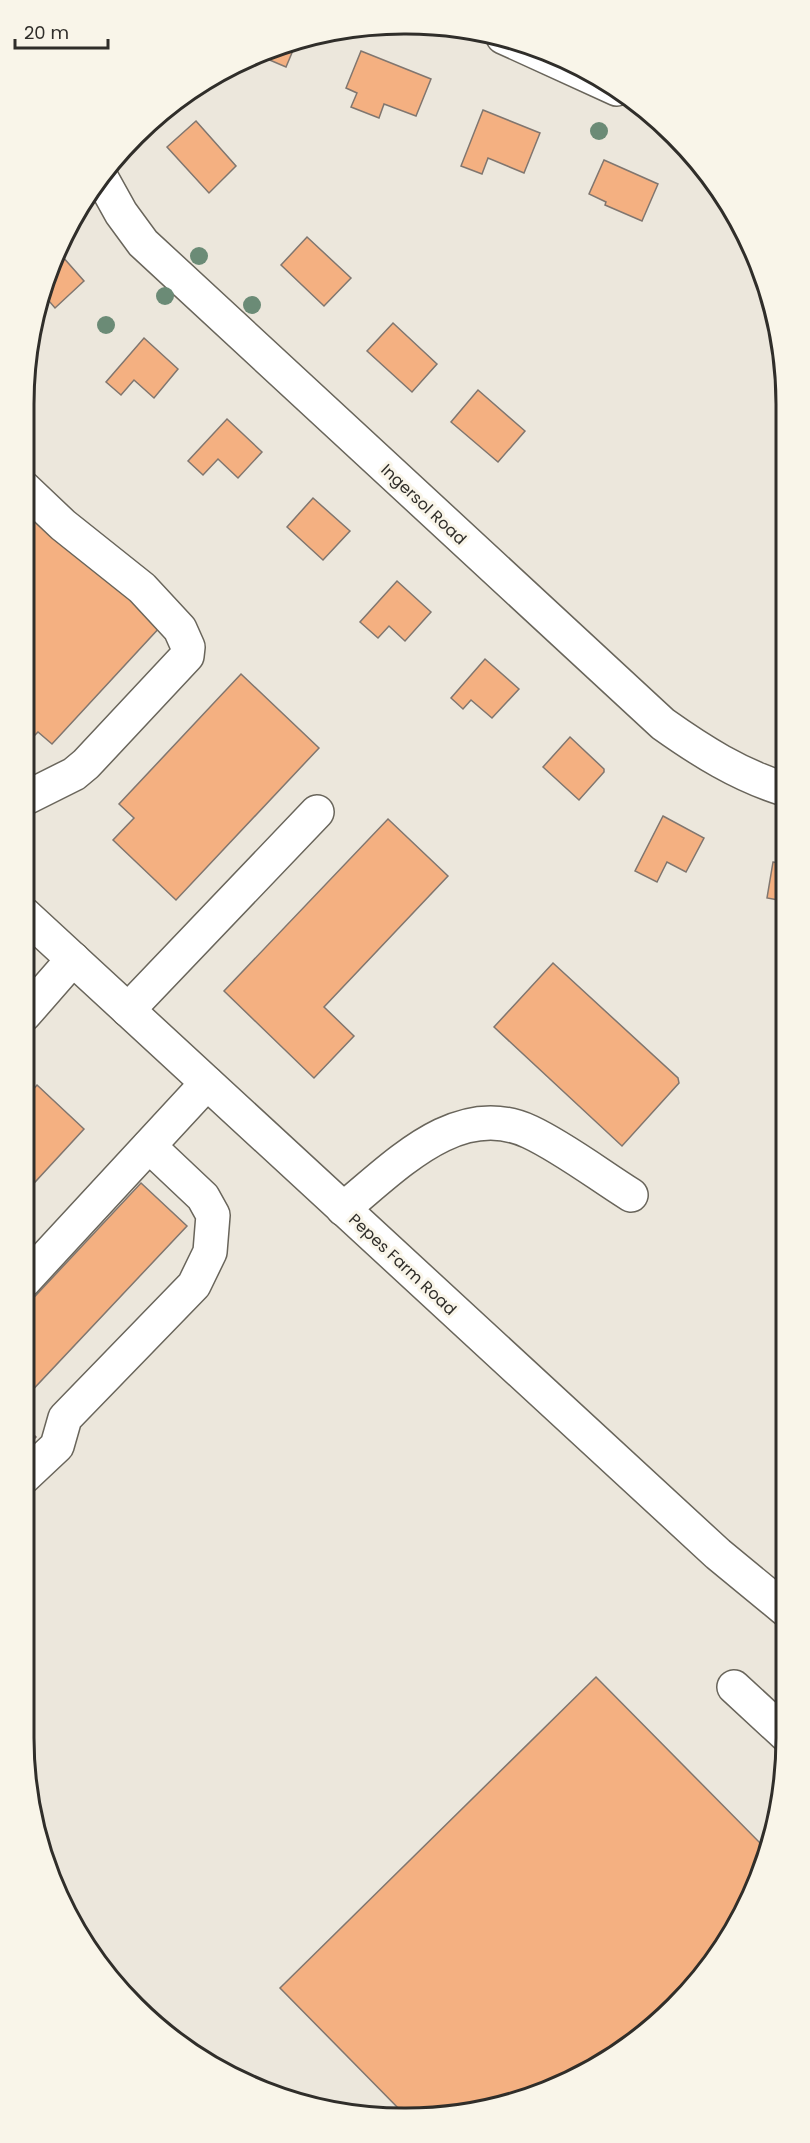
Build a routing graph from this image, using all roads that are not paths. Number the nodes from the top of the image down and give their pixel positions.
1 (106, 186) edge
2 (34, 497) edge
3 (776, 787) edge
4 (34, 794) edge
5 (317, 812) dead end
6 (34, 923) edge
7 (73, 959) junction
8 (34, 1004) edge
9 (128, 1010) junction
10 (207, 1083) junction
11 (149, 1146) junction
12 (631, 1195) dead end
13 (343, 1209) junction
14 (34, 1270) edge
15 (34, 1468) edge
16 (776, 1602) edge
17 (734, 1687) dead end
18 (776, 1726) edge

1 - 3 street, Ingersol Road
2 - 4 street
5 - 9 street
6 - 7 street, Pepes Farm Road
7 - 8 street
7 - 9 street, Pepes Farm Road
9 - 10 street, Pepes Farm Road
10 - 11 street
10 - 13 street, Pepes Farm Road
11 - 14 street
11 - 15 street
12 - 13 street
13 - 16 street, Pepes Farm Road
17 - 18 street

